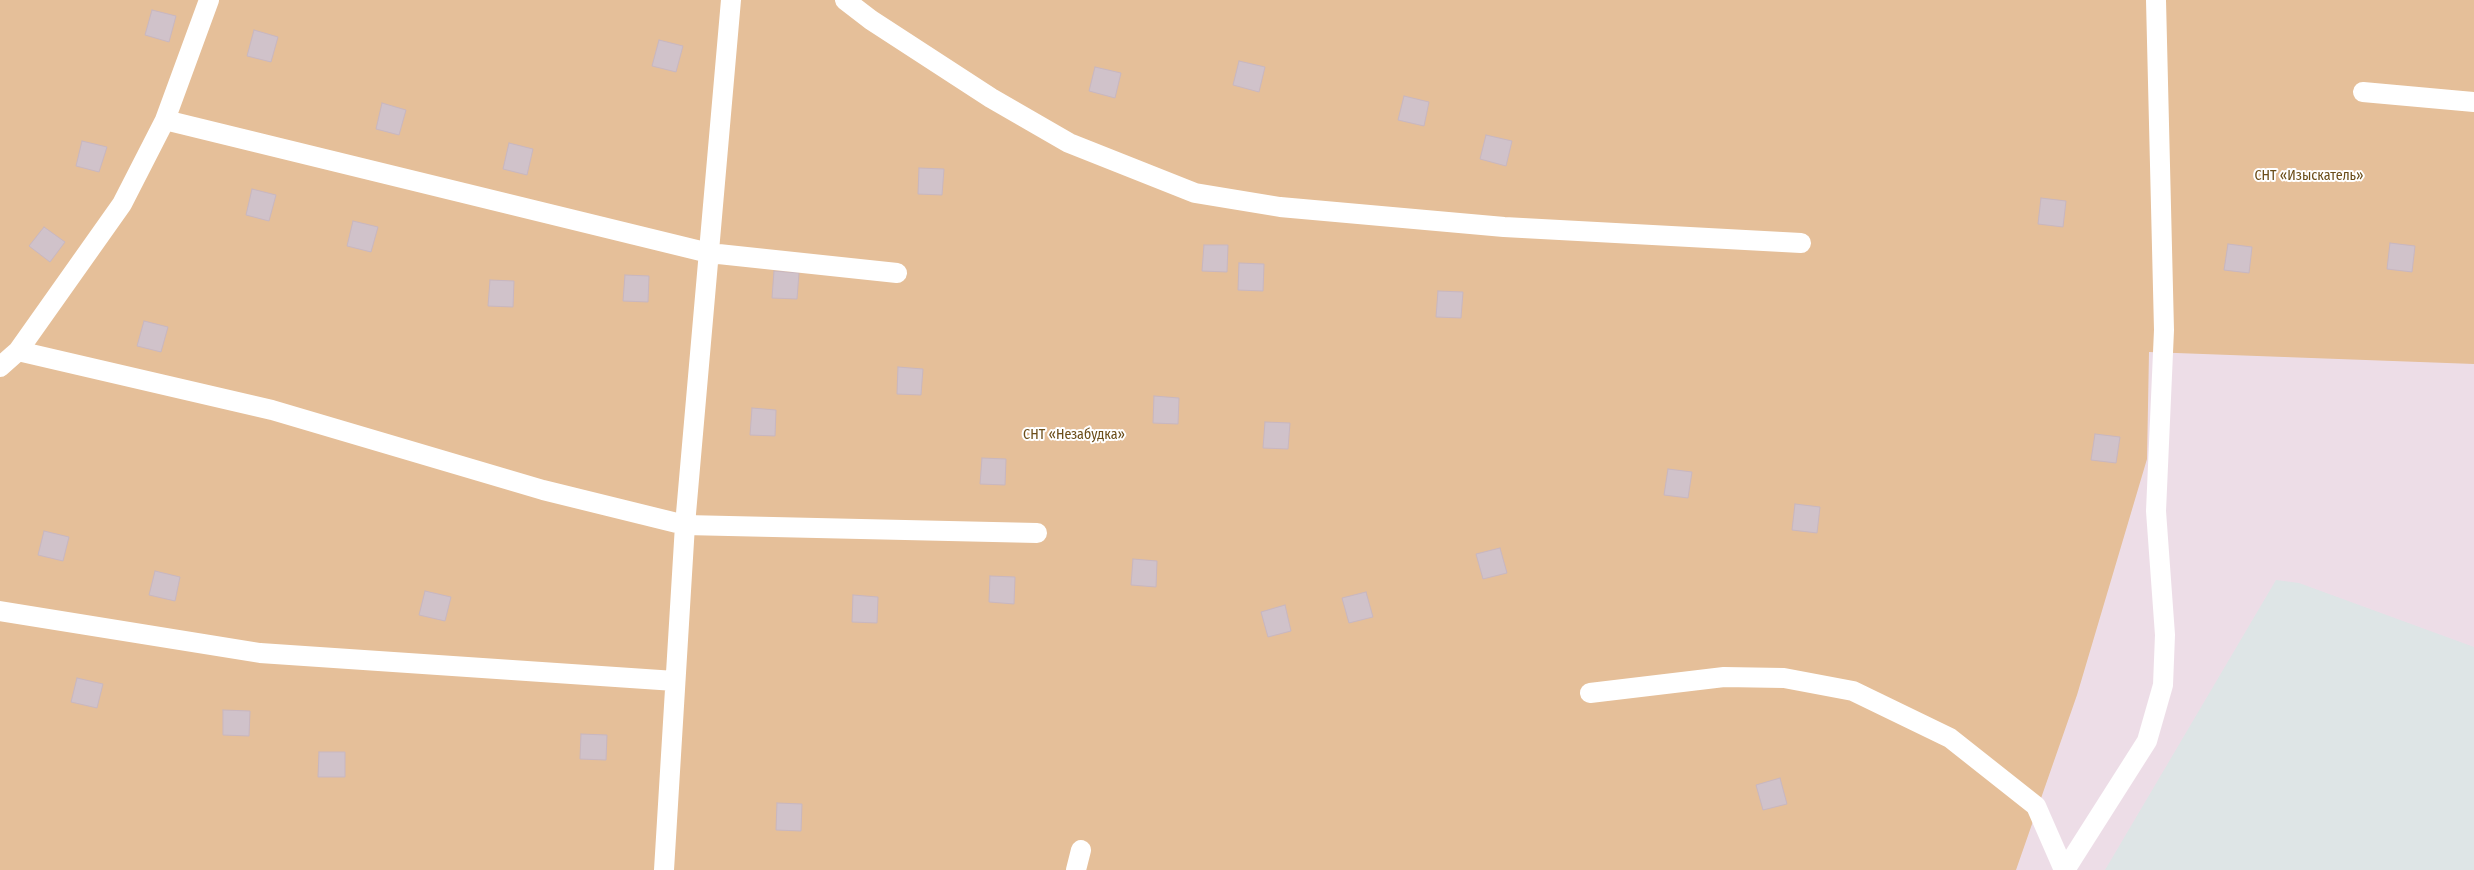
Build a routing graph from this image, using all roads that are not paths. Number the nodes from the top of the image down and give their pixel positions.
1 (208, 0) edge
2 (731, 0) edge
3 (845, 0) edge
4 (2156, 0) edge
5 (2364, 92) dead end
6 (2474, 102) edge
7 (165, 120) junction
8 (1801, 242) dead end
9 (709, 253) junction
10 (897, 273) dead end
11 (18, 351) junction
12 (0, 367) edge
13 (685, 525) junction
14 (1037, 533) dead end
15 (0, 611) edge
16 (675, 681) junction
17 (1590, 693) dead end
18 (1081, 850) dead end
19 (664, 870) edge
20 (1076, 870) edge
21 (2064, 870) edge

1 - 7 lane
2 - 9 lane
3 - 8 lane
4 - 21 lane
5 - 6 lane
7 - 9 lane
7 - 11 lane
9 - 10 lane
9 - 13 lane
11 - 12 lane
11 - 13 lane
13 - 14 lane
13 - 16 lane
15 - 16 lane
16 - 19 lane
17 - 21 lane
18 - 20 lane

